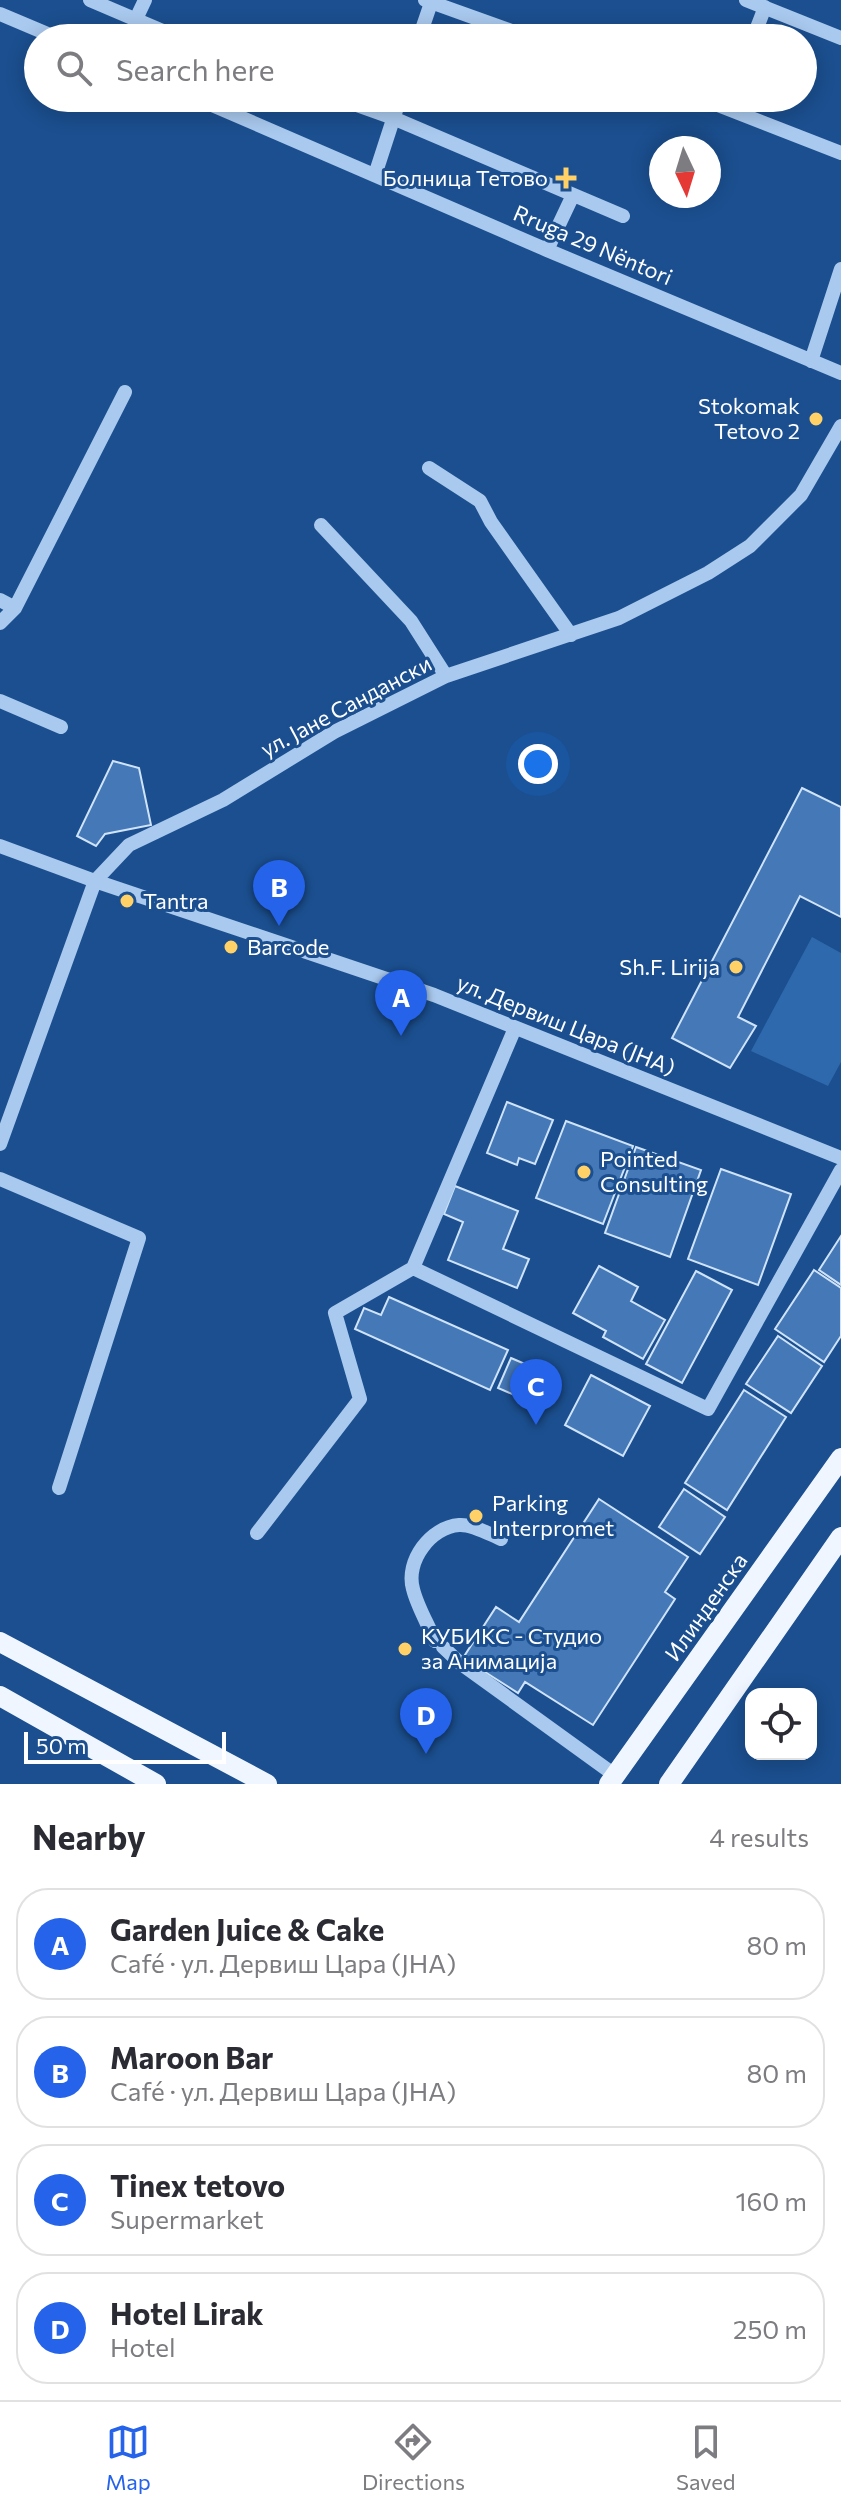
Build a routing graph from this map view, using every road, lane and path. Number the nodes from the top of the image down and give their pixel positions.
1 (90, 0) edge
2 (145, 0) edge
3 (746, 0) edge
4 (429, 1) edge
5 (765, 7) junction
6 (0, 14) edge
7 (136, 19) junction
8 (24, 24) edge
9 (147, 24) edge
10 (423, 24) edge
11 (492, 24) edge
12 (758, 24) edge
13 (807, 24) edge
14 (817, 28) edge
15 (841, 38) edge
16 (229, 112) edge
17 (376, 112) edge
18 (395, 112) edge
19 (748, 112) edge
20 (393, 118) junction
21 (841, 153) edge
22 (375, 175) junction
23 (573, 195) junction
24 (623, 216) dead end
25 (547, 250) junction
26 (841, 269) edge
27 (811, 361) junction
28 (841, 373) edge
29 (125, 392) dead end
30 (841, 426) edge
31 (429, 468) dead end
32 (321, 525) dead end
33 (0, 600) edge
34 (15, 608) junction
35 (0, 623) edge
36 (571, 635) junction
37 (446, 676) junction
38 (0, 701) edge
39 (61, 727) dead end
40 (0, 846) edge
41 (95, 881) junction
42 (515, 1028) junction
43 (0, 1144) edge
44 (841, 1158) edge
45 (841, 1170) edge
46 (0, 1179) edge
47 (413, 1268) junction
48 (841, 1458) edge
49 (59, 1488) dead end
50 (257, 1533) dead end
51 (841, 1537) edge
52 (501, 1539) dead end
53 (0, 1642) edge
54 (0, 1696) edge
55 (612, 1780) edge
56 (156, 1784) edge
57 (267, 1784) edge
58 (669, 1784) edge

1 - 7 street
2 - 7 street
3 - 5 street
4 - 10 street
4 - 11 street
5 - 12 street
5 - 13 street
6 - 8 street
7 - 9 street
14 - 15 street
16 - 22 street, Rruga 29 Nëntori
17 - 20 street
18 - 20 street
19 - 21 street
20 - 22 street
20 - 23 street
22 - 25 street, Rruga 29 Nëntori
23 - 24 street
23 - 25 street
25 - 27 street, Rruga 29 Nëntori
26 - 27 street
27 - 28 street, Rruga 29 Nëntori
29 - 34 street
30 - 36 street, ул. Јане Сандански
31 - 36 street
32 - 37 street
33 - 34 street
34 - 35 street
36 - 37 street, ул. Јане Сандански
37 - 41 street, ул. Јане Сандански
38 - 39 street
40 - 41 street, ул. Дервиш Цара (ЈНА)
41 - 42 street, ул. Дервиш Цара (ЈНА)
41 - 43 street, ул. Јане Сандански
42 - 44 street, ул. Дервиш Цара (ЈНА)
42 - 47 street
45 - 47 street
46 - 49 street
47 - 50 street
48 - 55 main road, Илинденска
51 - 58 main road
52 - 55 street
53 - 57 main road
54 - 56 main road

